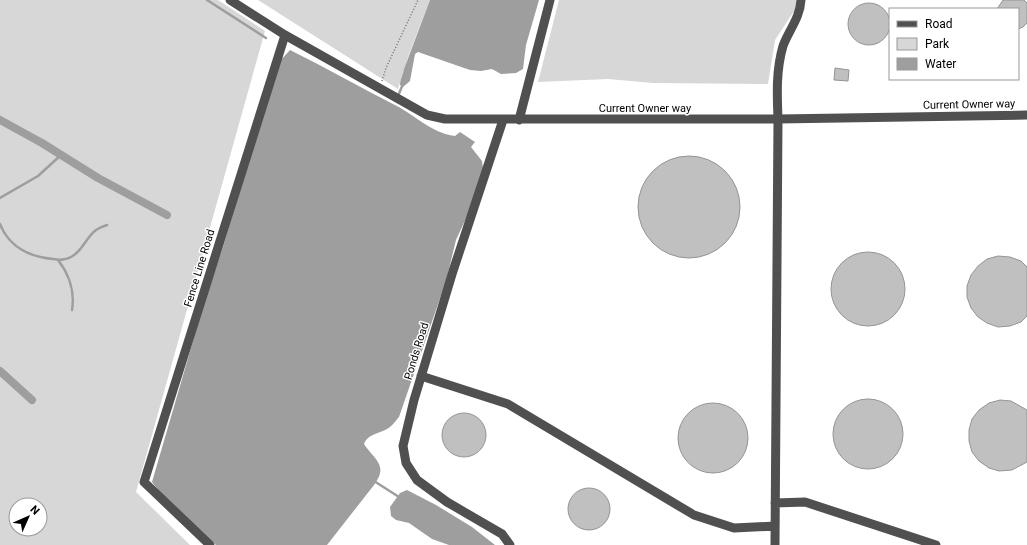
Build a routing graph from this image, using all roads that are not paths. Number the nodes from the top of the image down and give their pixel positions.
1 (230, 0) edge
2 (550, 0) edge
3 (801, 0) edge
4 (285, 35) junction
5 (1027, 115) edge
6 (778, 119) junction
7 (504, 120) junction
8 (519, 120) junction
9 (421, 376) junction
10 (775, 503) junction
11 (775, 526) junction
12 (210, 545) edge
13 (510, 545) edge
14 (774, 545) edge
15 (936, 545) edge

1 - 4 street
2 - 8 street
3 - 6 street
4 - 7 street, Current Owner way
4 - 12 street, Fence Line Road
5 - 6 street, Current Owner way
6 - 8 street, Current Owner way
6 - 10 street
7 - 8 street, Current Owner way
7 - 9 street, Ponds Road
9 - 11 street
9 - 13 street, Ponds Road
10 - 11 street
10 - 15 street
11 - 14 street

